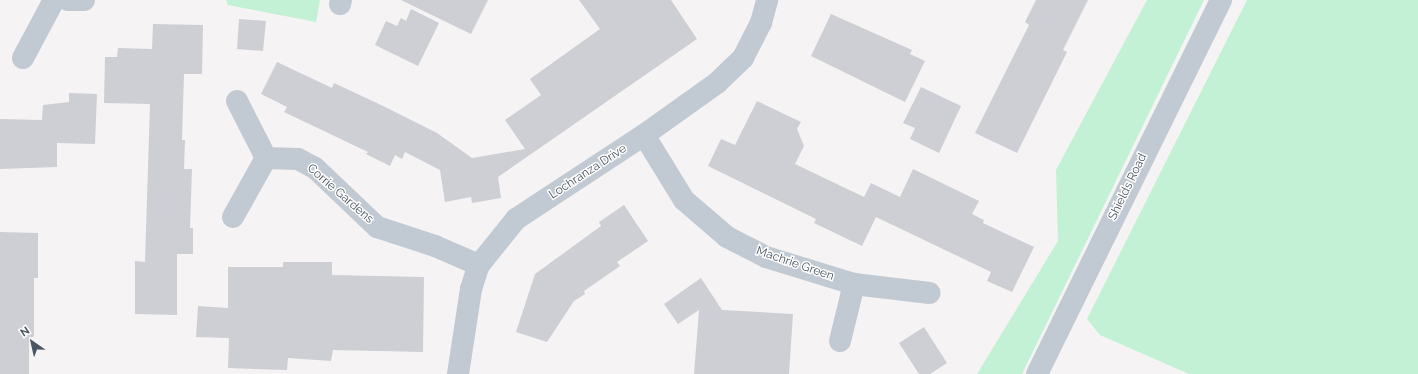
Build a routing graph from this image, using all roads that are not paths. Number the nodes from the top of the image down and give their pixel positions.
1 (54, 0) edge
2 (68, 0) edge
3 (84, 0) edge
4 (767, 0) edge
5 (1220, 0) edge
6 (23, 58) dead end
7 (237, 101) dead end
8 (644, 135) junction
9 (266, 158) junction
10 (233, 217) dead end
11 (479, 265) junction
12 (854, 284) junction
13 (929, 293) dead end
14 (840, 341) dead end
15 (458, 374) edge
16 (1037, 374) edge

1 - 6 street
2 - 3 street
4 - 8 street, Lochranza Drive
5 - 16 street, Shields Road
7 - 9 street
8 - 11 street, Lochranza Drive
8 - 12 street, Machrie Green
9 - 10 street
9 - 11 street, Corrie Gardens
11 - 15 street, Lochranza Drive
12 - 13 street, Machrie Green
12 - 14 street

